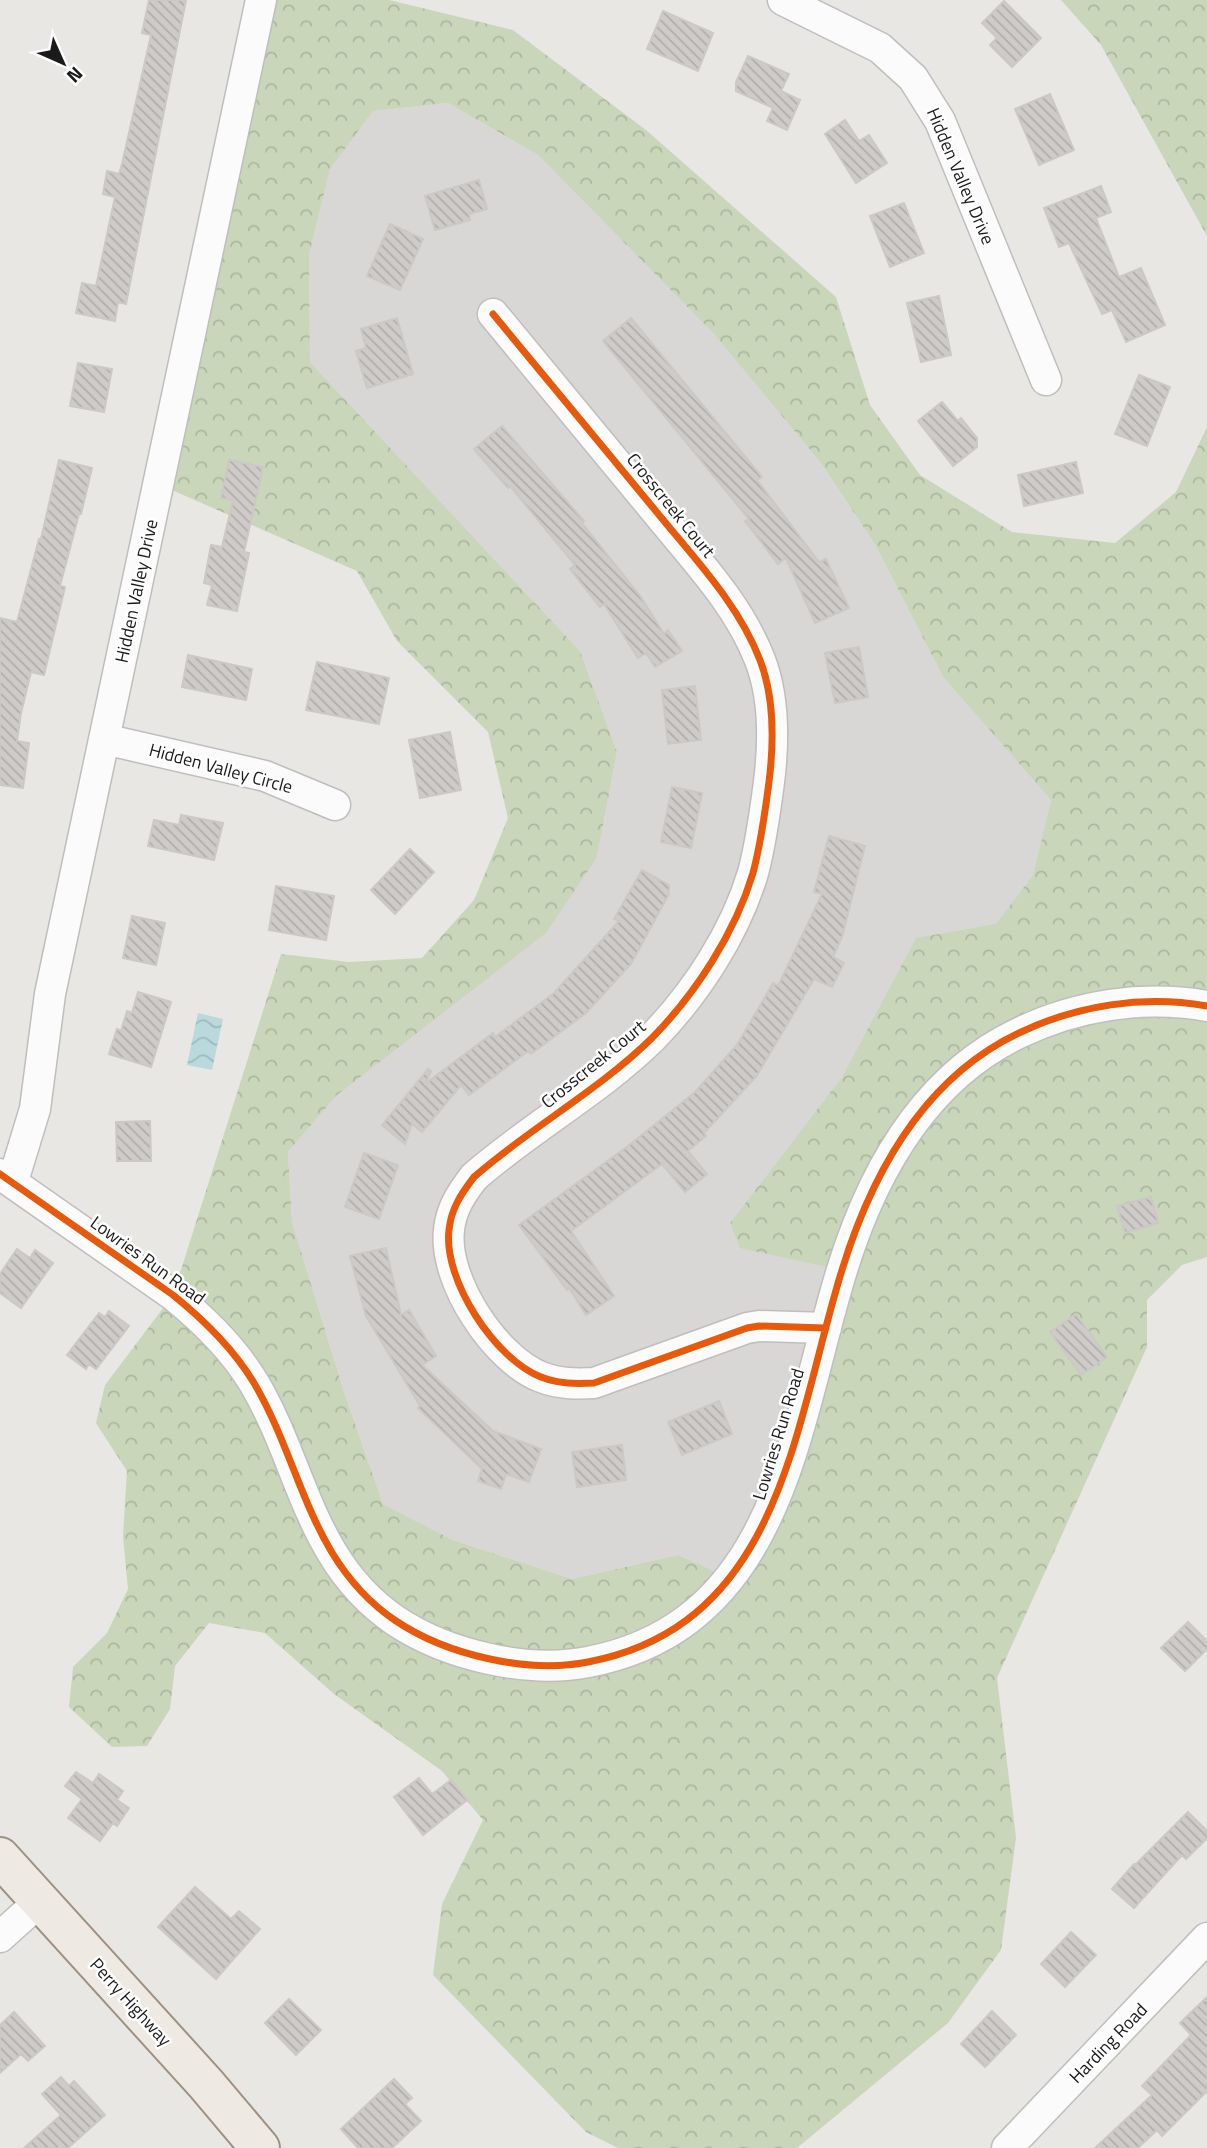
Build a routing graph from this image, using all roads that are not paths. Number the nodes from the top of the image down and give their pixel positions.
1 (261, 0) edge
2 (783, 0) edge
3 (493, 314) dead end
4 (1046, 380) dead end
5 (104, 738) junction
6 (335, 805) dead end
7 (1207, 1006) edge
8 (6, 1178) edge
9 (826, 1328) junction
10 (0, 1857) edge
11 (40, 1901) junction
12 (0, 1937) edge
13 (1207, 1938) edge
14 (260, 2148) edge
15 (1007, 2148) edge

1 - 5 street, Hidden Valley Drive
2 - 4 street, Hidden Valley Drive
3 - 9 street, Crosscreek Court
5 - 6 street, Hidden Valley Circle
5 - 8 street, Hidden Valley Drive
7 - 9 street, Lowries Run Road
8 - 9 street, Lowries Run Road
10 - 11 main road, Perry Highway
11 - 12 street
11 - 14 main road, Perry Highway
13 - 15 street, Harding Road

